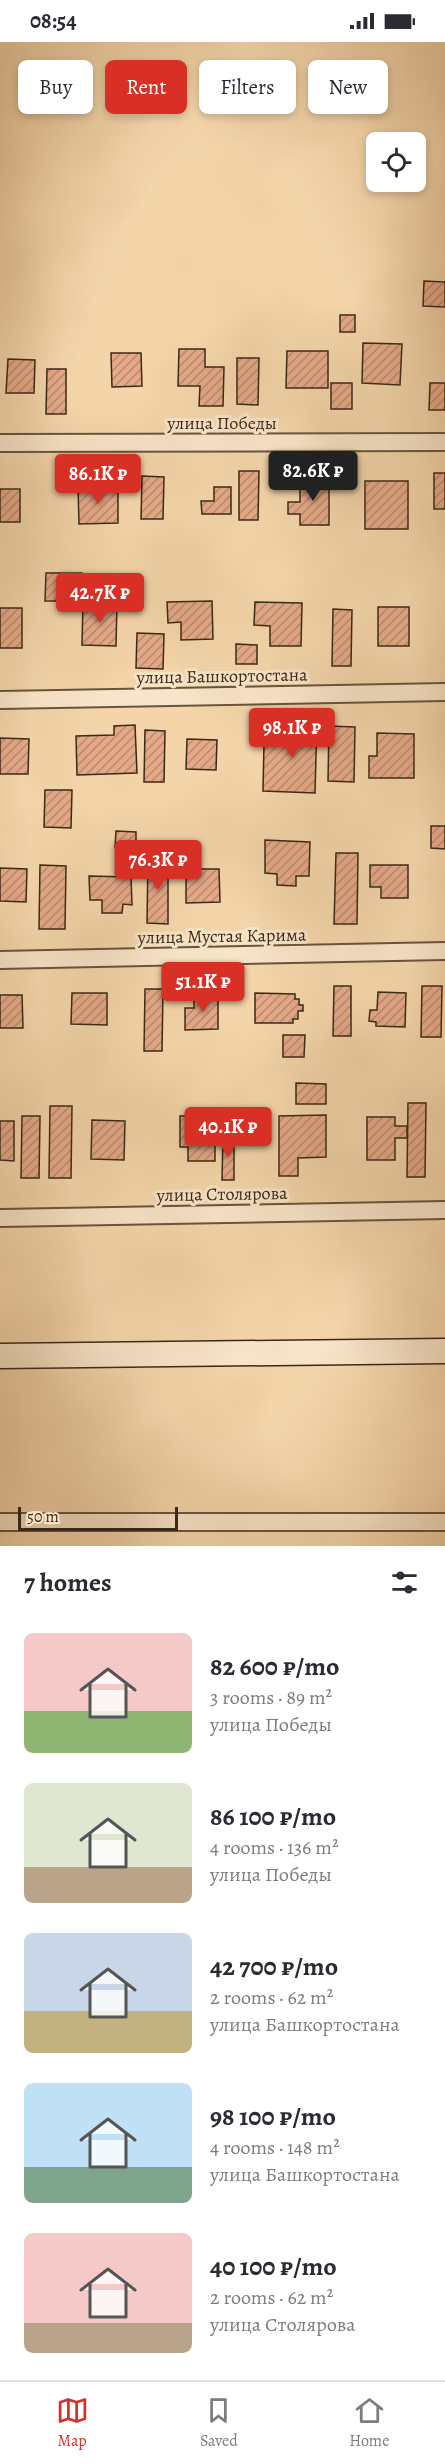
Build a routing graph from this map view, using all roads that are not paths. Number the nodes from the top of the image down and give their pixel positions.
1 (445, 442) edge
2 (0, 443) edge
3 (445, 692) edge
4 (0, 700) edge
5 (445, 951) edge
6 (0, 960) edge
7 (445, 1210) edge
8 (0, 1218) edge
9 (445, 1351) edge
10 (0, 1356) edge
11 (0, 1522) edge
12 (445, 1522) edge

1 - 2 street, улица Победы
3 - 4 street, улица Башкортостана
5 - 6 street, улица Мустая Карима
7 - 8 street, улица Столярова
9 - 10 main road
11 - 12 street

